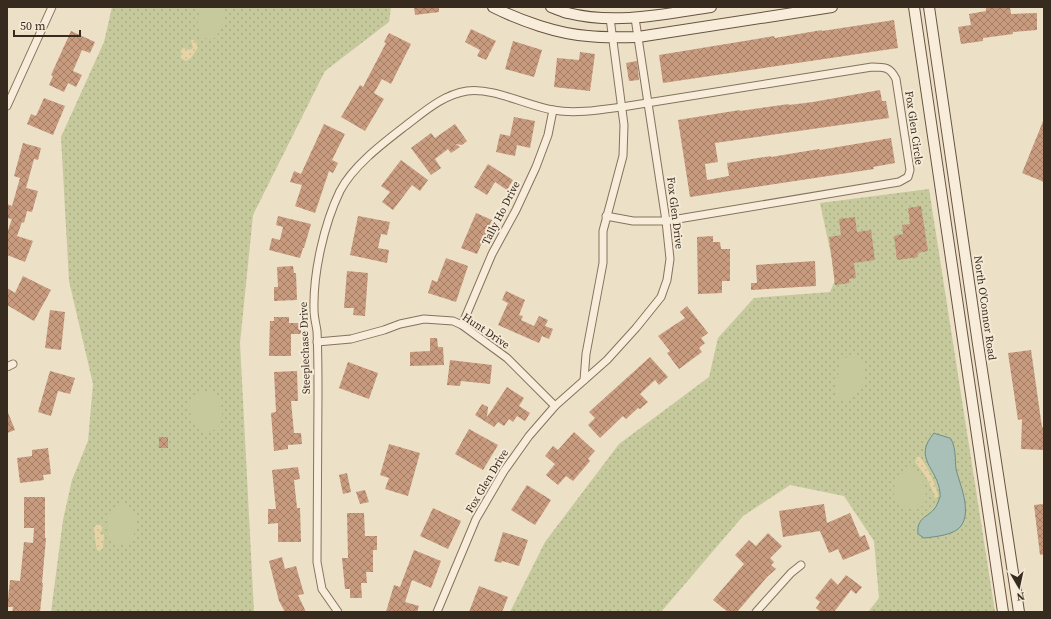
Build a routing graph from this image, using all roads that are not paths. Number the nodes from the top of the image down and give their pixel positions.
1 (52, 7) edge
2 (494, 7) edge
3 (551, 7) edge
4 (711, 7) edge
5 (832, 7) edge
6 (914, 7) edge
7 (929, 7) edge
8 (610, 18) junction
9 (636, 18) junction
10 (612, 37) junction
11 (638, 37) junction
12 (649, 103) junction
13 (7, 106) edge
14 (622, 107) junction
15 (553, 110) junction
16 (606, 216) junction
17 (666, 221) junction
18 (462, 325) junction
19 (317, 342) junction
20 (584, 380) junction
21 (555, 406) junction
22 (801, 565) dead end
23 (338, 612) edge
24 (437, 612) edge
25 (756, 612) edge
26 (1003, 612) edge
27 (1019, 612) edge

1 - 13 street
2 - 10 main road
3 - 8 main road
4 - 9 main road
5 - 11 main road
6 - 26 main road
7 - 27 main road, North O'Connor Road
8 - 9 main road
8 - 10 street
9 - 11 street, Fox Glen Drive
10 - 11 main road
10 - 14 street
11 - 12 street, Fox Glen Drive
12 - 14 street, Steeplechase Drive
12 - 17 street, Fox Glen Drive
12 - 17 street, Fox Glen Circle
14 - 15 street, Steeplechase Drive
14 - 16 street
15 - 18 street, Tally Ho Drive
15 - 19 street, Steeplechase Drive
16 - 17 street, Fox Glen Circle
16 - 20 street
17 - 20 street, Fox Glen Drive
18 - 19 street, Hunt Drive
18 - 21 street, Hunt Drive
19 - 23 street, Steeplechase Drive
20 - 21 street, Fox Glen Drive
21 - 24 street, Fox Glen Drive
22 - 25 street

